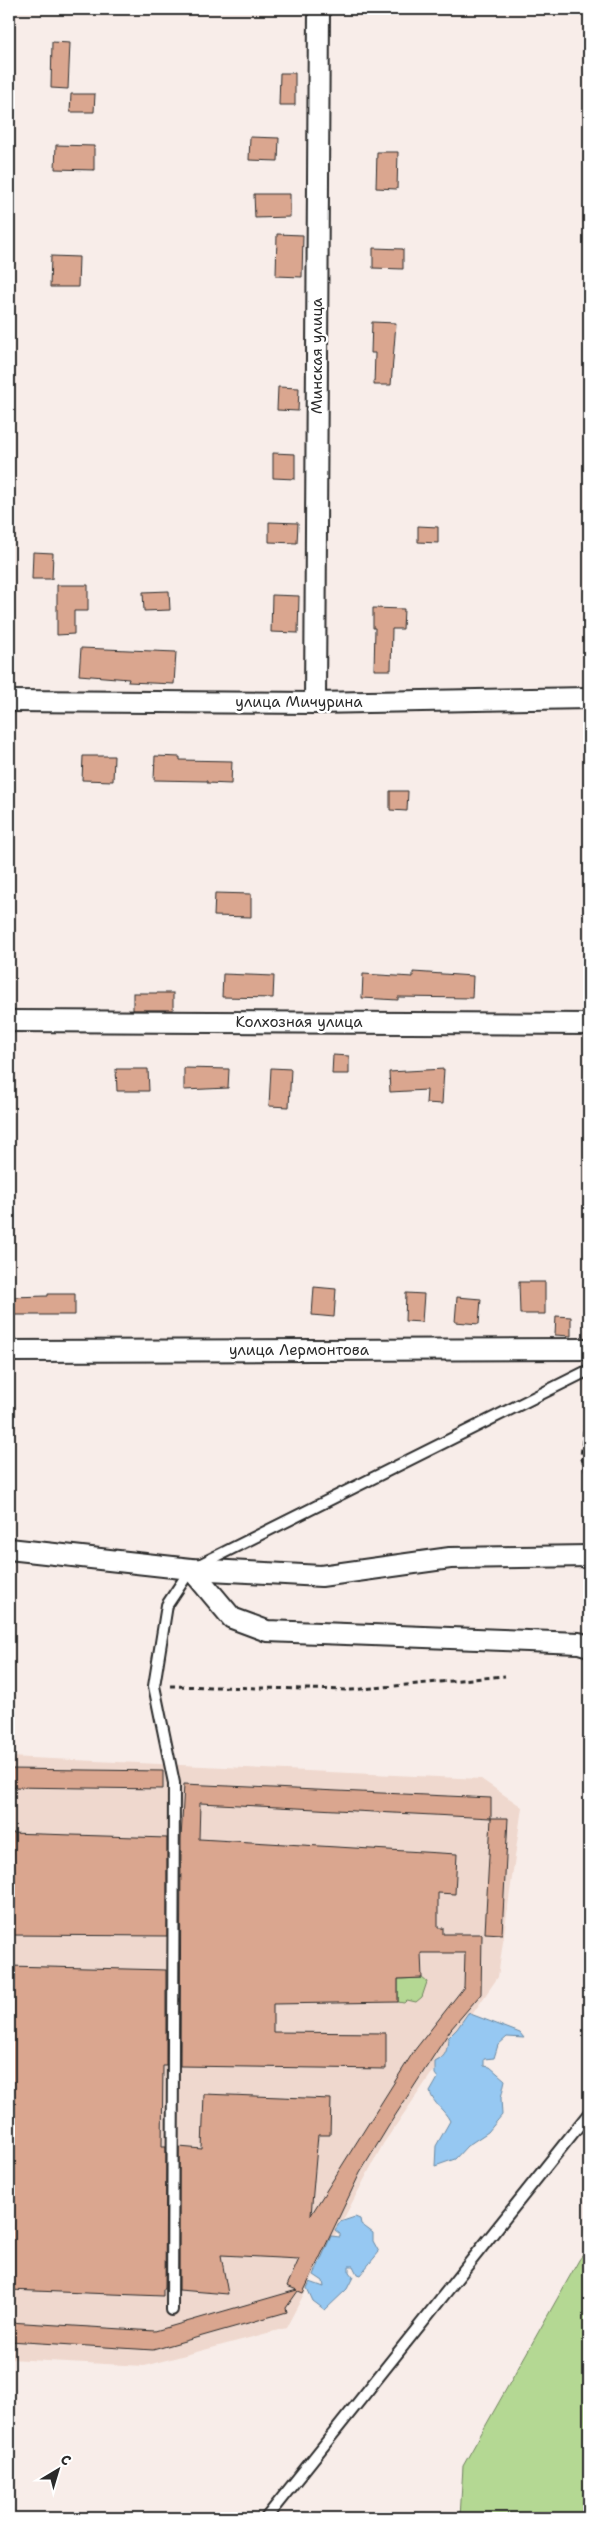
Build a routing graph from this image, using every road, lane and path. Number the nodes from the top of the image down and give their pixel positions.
1 (319, 9) edge
2 (589, 698) edge
3 (9, 701) edge
4 (315, 703) junction
5 (9, 1021) edge
6 (589, 1024) edge
7 (589, 1348) edge
8 (9, 1351) edge
9 (589, 1370) edge
10 (589, 1383) edge
11 (589, 1480) edge
12 (9, 1548) edge
13 (589, 1556) edge
14 (191, 1569) junction
15 (589, 1646) edge
16 (505, 1676) dead end
17 (154, 1686) junction
18 (589, 2113) edge
19 (172, 2310) dead end
20 (266, 2518) edge

1 - 4 street, Минская улица
2 - 4 street, улица Мичурина
3 - 4 street, улица Мичурина
5 - 6 street, Колхозная улица
7 - 8 street, улица Лермонтова
9 - 14 lane
10 - 11 path
12 - 14 street
13 - 14 street
14 - 15 street
14 - 17 lane
16 - 17 path
17 - 19 lane
18 - 20 lane

